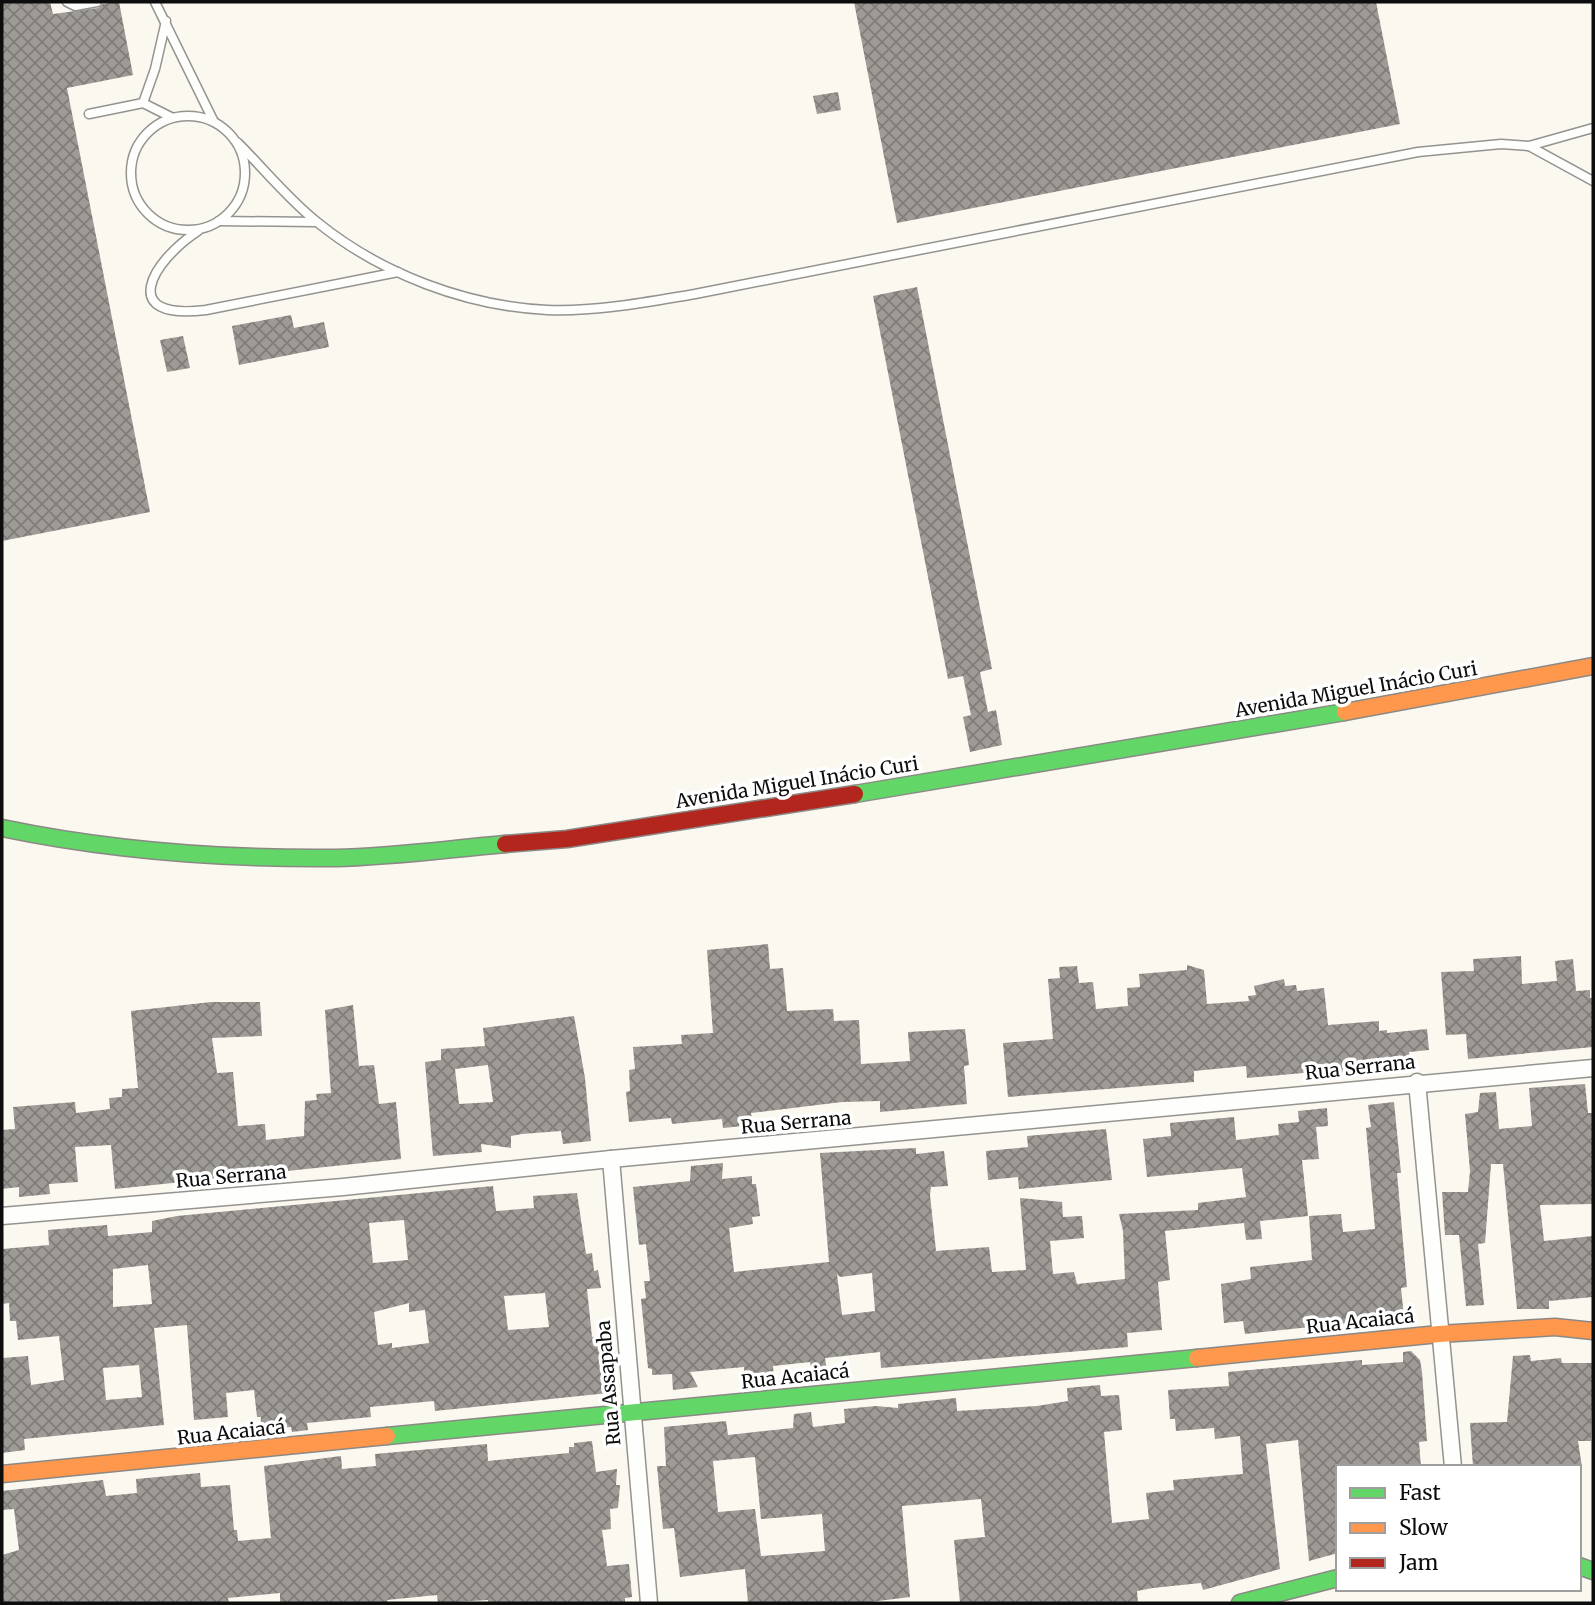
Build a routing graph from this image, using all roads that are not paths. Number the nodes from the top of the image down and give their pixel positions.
1 (67, 2) edge
2 (97, 2) edge
3 (155, 2) edge
4 (166, 20) junction
5 (143, 103) junction
6 (89, 114) dead end
7 (172, 117) junction
8 (213, 120) junction
9 (1593, 128) edge
10 (238, 143) junction
11 (1529, 146) junction
12 (1593, 181) edge
13 (219, 221) junction
14 (316, 222) junction
15 (201, 229) junction
16 (398, 272) junction
17 (1593, 666) edge
18 (2, 828) edge
19 (1593, 1068) edge
20 (1417, 1082) junction
21 (611, 1159) junction
22 (2, 1216) edge
23 (1593, 1331) edge
24 (1439, 1334) junction
25 (631, 1413) junction
26 (1453, 1465) edge
27 (2, 1474) edge
28 (1336, 1579) edge
29 (649, 1603) edge
30 (1242, 1603) edge

1 - 2 lane
3 - 4 lane
4 - 5 lane
4 - 8 lane
5 - 6 lane
5 - 7 lane
7 - 8 lane
7 - 15 lane
8 - 10 lane
9 - 11 lane
10 - 13 lane
10 - 14 lane
11 - 12 lane
11 - 16 lane
13 - 14 lane
13 - 15 lane
14 - 16 lane
15 - 16 lane
17 - 18 street, Avenida Miguel Inácio Curi
19 - 20 street, Rua Serrana
20 - 21 street, Rua Serrana
20 - 24 street
21 - 22 street, Rua Serrana
21 - 25 street, Rua Assapaba
23 - 24 street, Rua Acaiacá
24 - 25 street, Rua Acaiacá
24 - 26 street
25 - 27 street, Rua Acaiacá
25 - 29 street, Rua Assapaba
28 - 30 street

